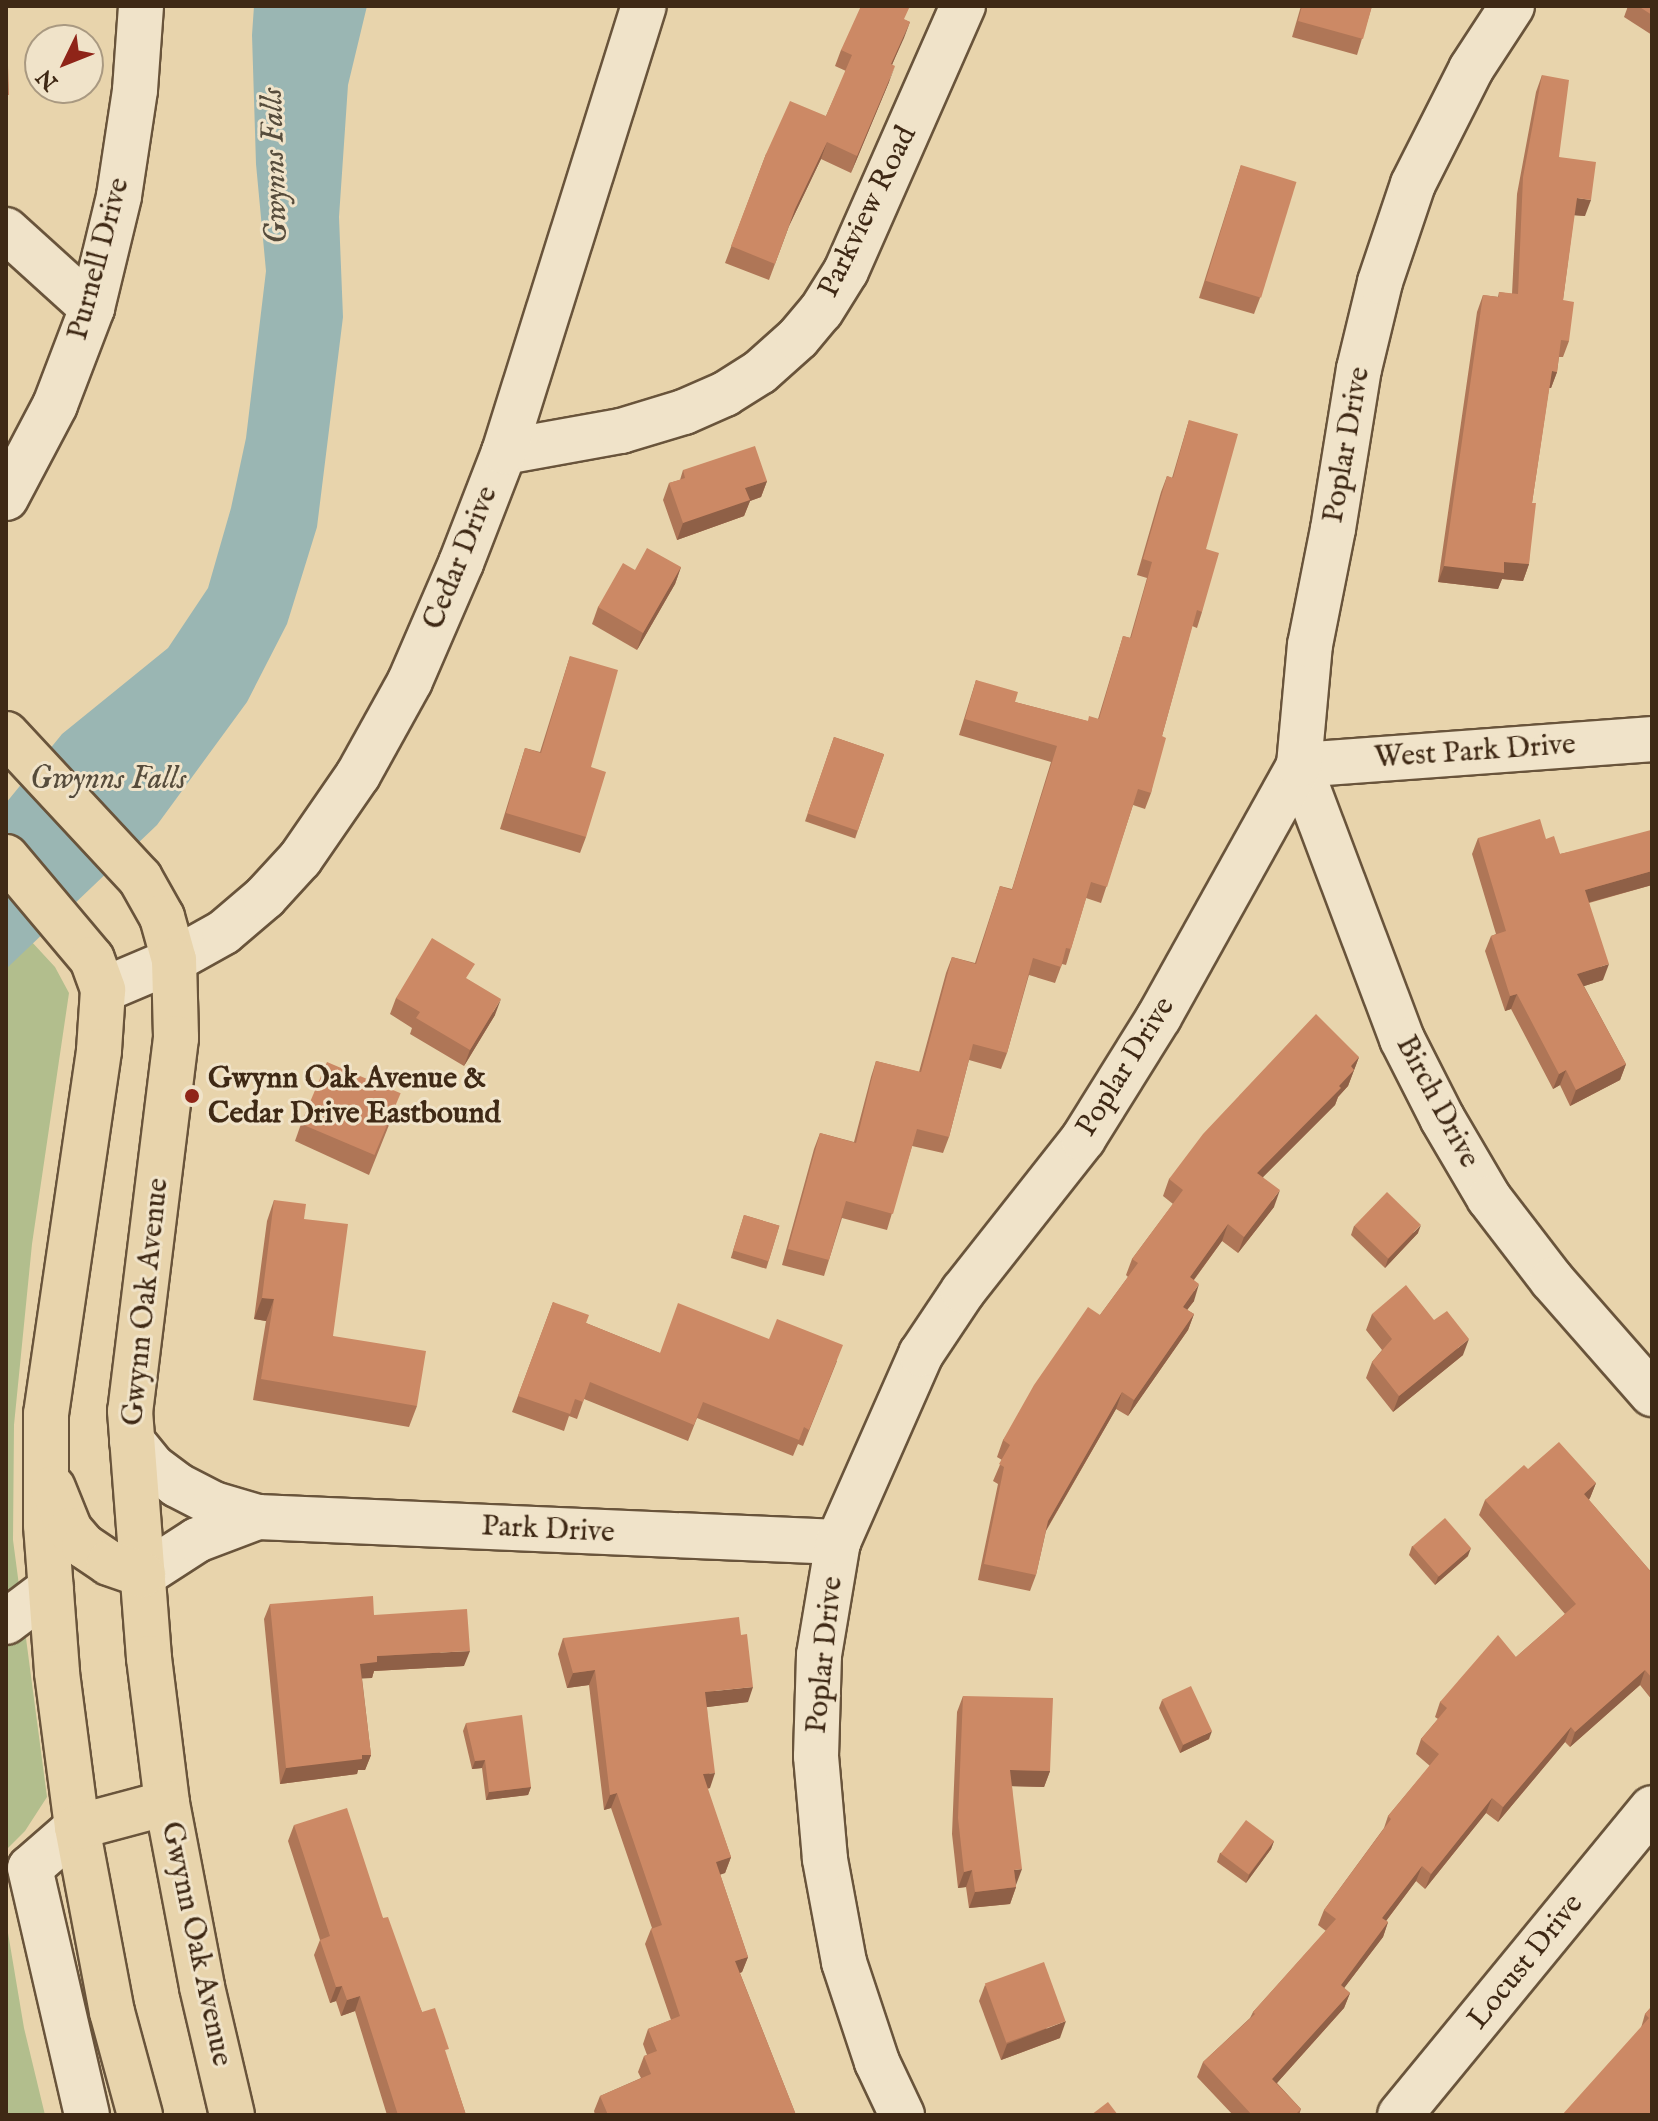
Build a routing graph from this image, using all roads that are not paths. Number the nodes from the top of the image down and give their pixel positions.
1 (141, 6) edge
2 (644, 6) edge
3 (963, 6) edge
4 (1512, 6) edge
5 (6, 230) edge
6 (92, 308) junction
7 (504, 452) junction
8 (6, 498) edge
9 (1652, 739) edge
10 (18, 746) edge
11 (1299, 765) junction
12 (6, 857) edge
13 (174, 960) junction
14 (103, 990) junction
15 (1652, 1394) edge
16 (132, 1441) junction
17 (46, 1454) junction
18 (258, 1517) junction
19 (838, 1542) junction
20 (143, 1575) junction
21 (51, 1588) junction
22 (6, 1622) edge
23 (167, 1803) junction
24 (1652, 1808) edge
25 (77, 1827) junction
26 (87, 2115) edge
27 (140, 2115) edge
28 (232, 2115) edge
29 (902, 2115) edge
30 (1400, 2115) edge

1 - 6 street, Purnell Drive
2 - 7 street, Cedar Drive
3 - 7 street, Parkview Road
4 - 11 street, Poplar Drive
5 - 6 street
6 - 8 street, Purnell Drive
7 - 13 street, Cedar Drive
9 - 11 street, West Park Drive
10 - 13 main road, Gwynn Oak Avenue
11 - 15 street, Birch Drive
11 - 19 street, Poplar Drive
12 - 14 main road
13 - 14 street, Cedar Drive
13 - 16 main road, Gwynn Oak Avenue
14 - 17 main road
16 - 18 street, Park Drive
16 - 20 main road, Gwynn Oak Avenue
17 - 20 main road
17 - 21 main road
18 - 19 street, Park Drive
18 - 20 street, Park Drive
19 - 29 street, Poplar Drive
20 - 23 main road, Gwynn Oak Avenue
21 - 22 street
21 - 25 main road
23 - 25 main road
23 - 28 main road, Gwynn Oak Avenue
24 - 30 street, Locust Drive
25 - 26 street
25 - 27 main road

